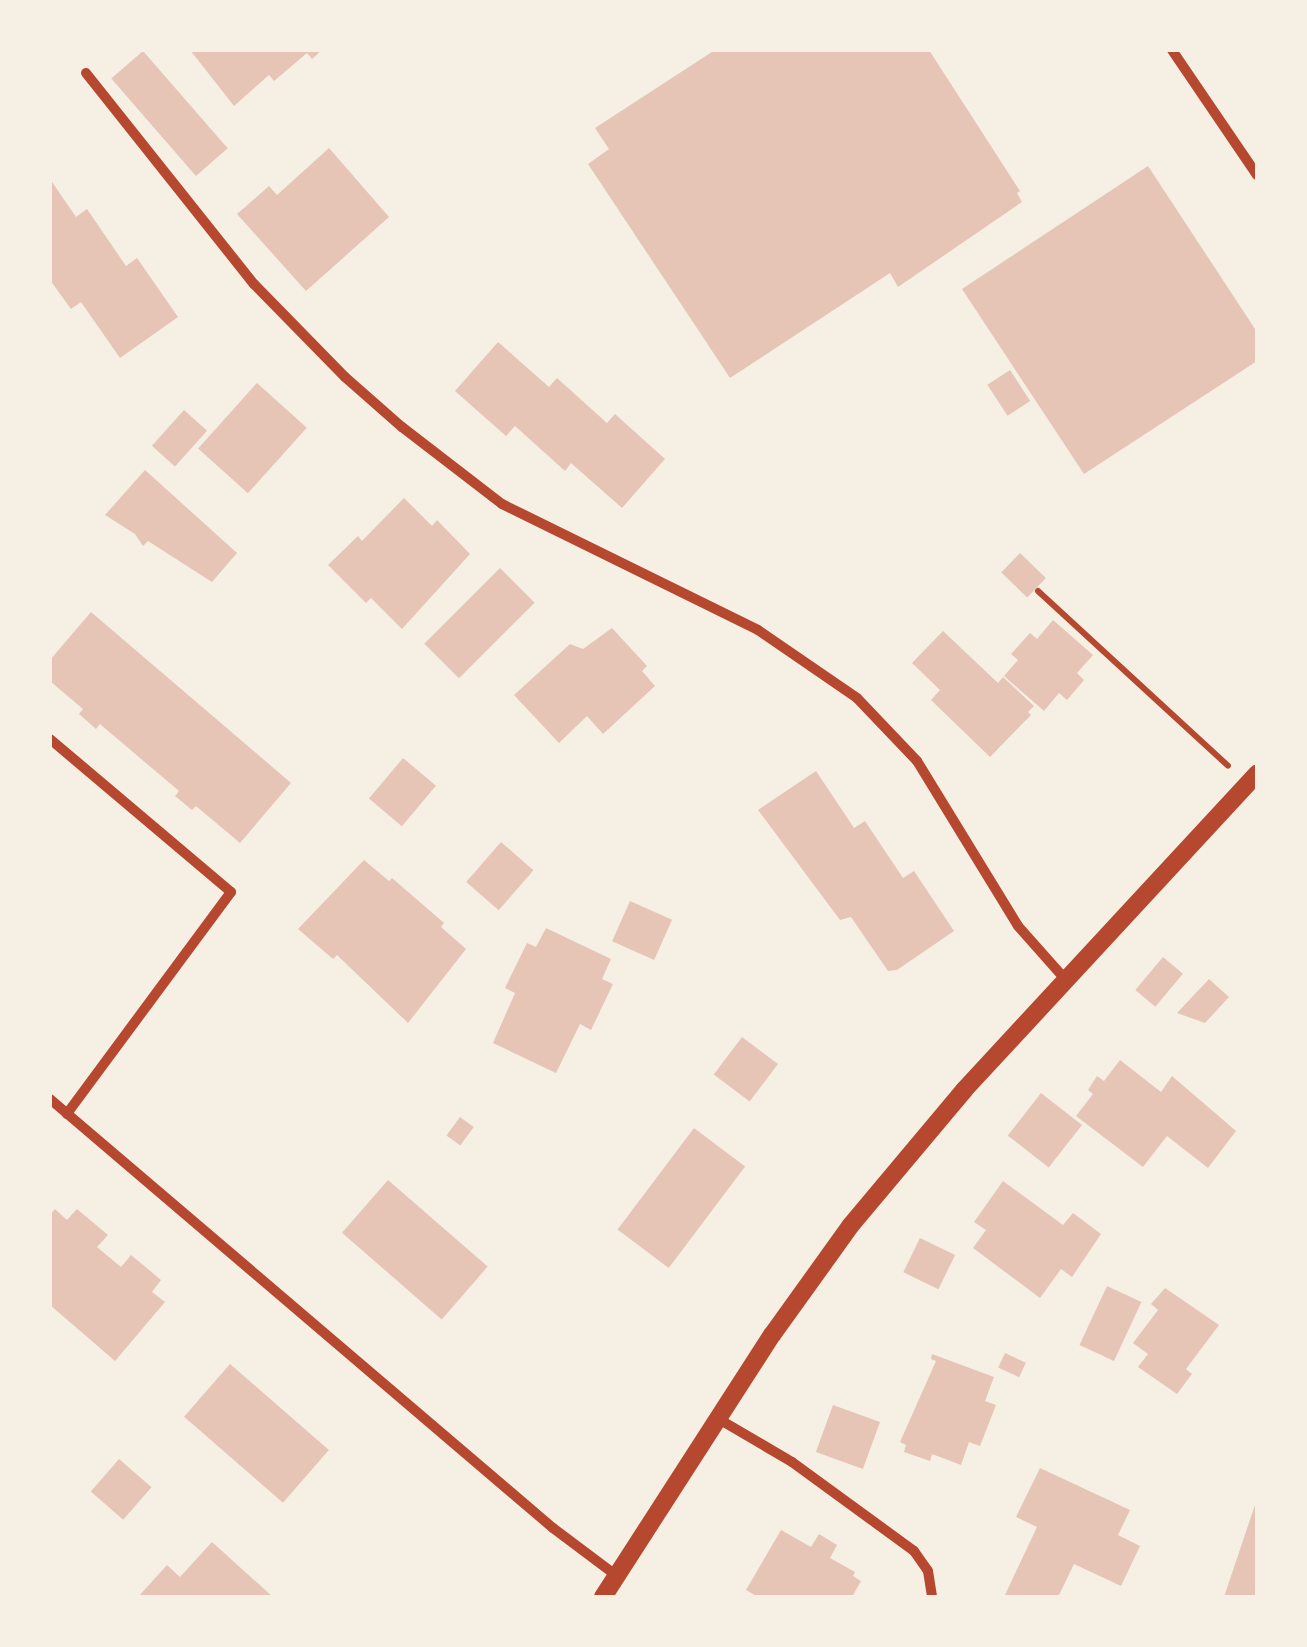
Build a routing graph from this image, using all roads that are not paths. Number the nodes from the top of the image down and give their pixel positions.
1 (1172, 50) edge
2 (86, 72) dead end
3 (1257, 175) edge
4 (50, 739) edge
5 (1253, 779) edge
6 (1066, 980) junction
7 (50, 1099) edge
8 (67, 1114) junction
9 (717, 1418) junction
10 (617, 1576) junction
11 (604, 1597) edge
12 (932, 1597) edge

1 - 3 street
2 - 6 street
4 - 8 street
5 - 6 street
6 - 9 street
7 - 8 street
8 - 10 street
9 - 10 street
9 - 12 street
10 - 11 street

